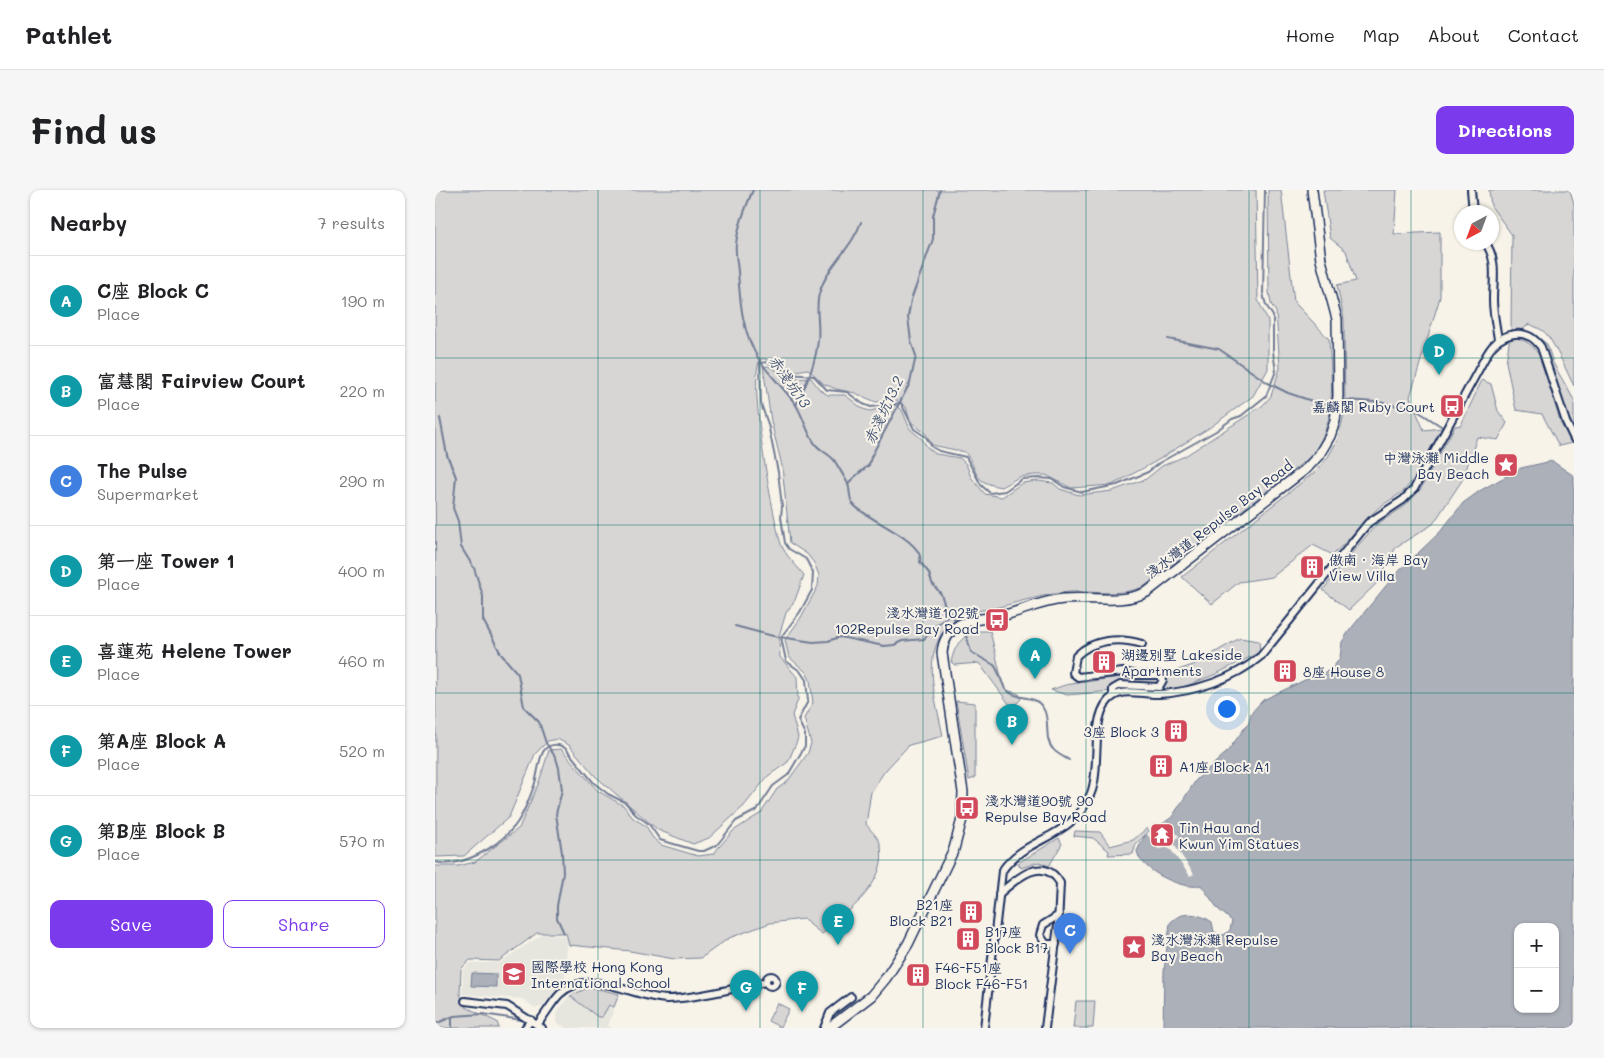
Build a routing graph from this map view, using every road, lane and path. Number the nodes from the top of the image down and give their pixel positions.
1 (1312, 190) edge
2 (1471, 190) edge
3 (1472, 205) edge
4 (1491, 250) edge
5 (1498, 339) junction
6 (1574, 438) edge
7 (1143, 644) dead end
8 (1113, 696) junction
9 (999, 894) junction
10 (1059, 915) junction
11 (1056, 944) junction
12 (766, 982) dead end
13 (851, 997) dead end
14 (465, 1001) dead end
15 (531, 1020) junction
16 (540, 1026) edge
17 (1045, 1027) edge
18 (525, 1028) edge
19 (824, 1028) edge
20 (829, 1028) edge
21 (984, 1028) edge

1 - 20 main road, 淺水灣道 Repulse Bay Road
2 - 3 street
4 - 5 street
5 - 6 street
5 - 8 street
7 - 8 street
8 - 9 street
9 - 10 street
9 - 21 street
10 - 11 street
10 - 11 street
11 - 17 street
12 - 16 street
13 - 19 street
14 - 15 street
15 - 16 street
15 - 18 street

